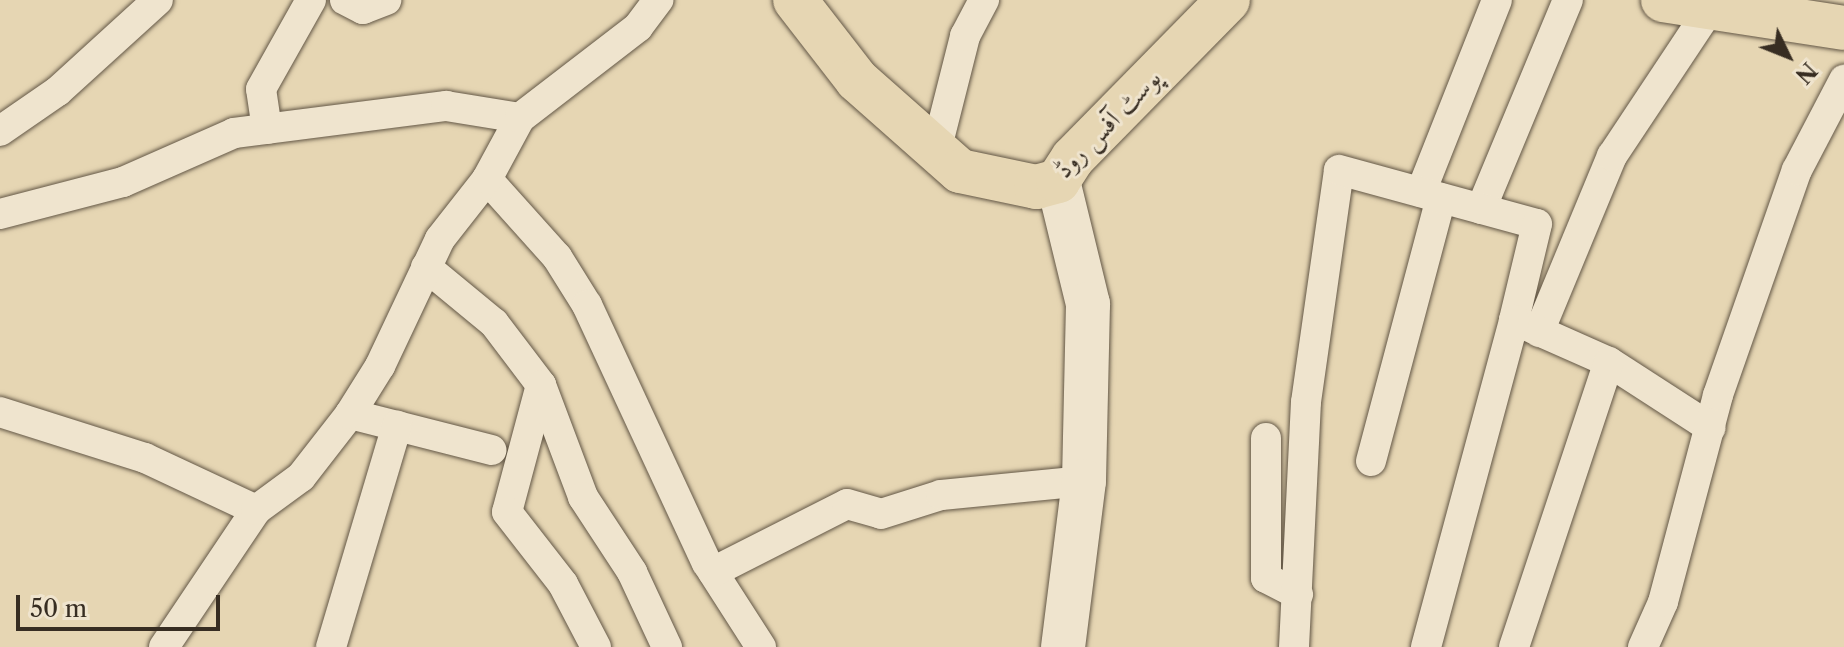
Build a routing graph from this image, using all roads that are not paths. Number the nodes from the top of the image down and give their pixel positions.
1 (158, 0) edge
2 (311, 0) edge
3 (345, 0) edge
4 (386, 0) edge
5 (658, 0) edge
6 (795, 0) edge
7 (984, 0) edge
8 (1228, 0) edge
9 (1497, 0) edge
10 (1568, 0) edge
11 (1666, 0) edge
12 (1711, 7) junction
13 (1839, 18) edge
14 (1844, 80) edge
15 (520, 118) junction
16 (267, 129) junction
17 (0, 131) edge
18 (936, 151) junction
19 (487, 179) junction
20 (1058, 181) junction
21 (1431, 195) junction
22 (1481, 209) junction
23 (0, 214) edge
24 (426, 267) junction
25 (1527, 326) junction
26 (1609, 362) junction
27 (541, 385) junction
28 (0, 412) edge
29 (350, 414) junction
30 (397, 426) junction
31 (1711, 428) junction
32 (1266, 438) dead end
33 (491, 450) dead end
34 (1371, 461) dead end
35 (1084, 481) junction
36 (256, 510) junction
37 (713, 572) junction
38 (1298, 594) junction
39 (164, 647) edge
40 (331, 647) edge
41 (596, 647) edge
42 (667, 647) edge
43 (761, 647) edge
44 (1063, 647) edge
45 (1294, 647) edge
46 (1426, 647) edge
47 (1514, 647) edge
48 (1643, 647) edge

1 - 17 street
2 - 16 street
3 - 4 street
5 - 15 street
6 - 18 main road, پوسٹ آفس روڈ
7 - 18 street
8 - 20 main road, پوسٹ آفس روڈ
9 - 21 street
10 - 22 street
11 - 12 main road
12 - 13 main road
12 - 25 street
14 - 31 street
15 - 16 street
15 - 19 street
16 - 23 street
18 - 20 main road, پوسٹ آفس روڈ
19 - 24 street
19 - 37 street
20 - 35 main road
21 - 22 street
21 - 34 street
21 - 38 street
22 - 25 street
24 - 27 street
24 - 29 street
25 - 26 street
25 - 46 street
26 - 31 street
26 - 47 street
27 - 41 street
27 - 42 street
28 - 36 street
29 - 30 street
29 - 36 street
30 - 33 street
30 - 40 street
31 - 48 street
32 - 38 street
35 - 37 street
35 - 44 main road
36 - 39 street
37 - 43 street
38 - 45 street

